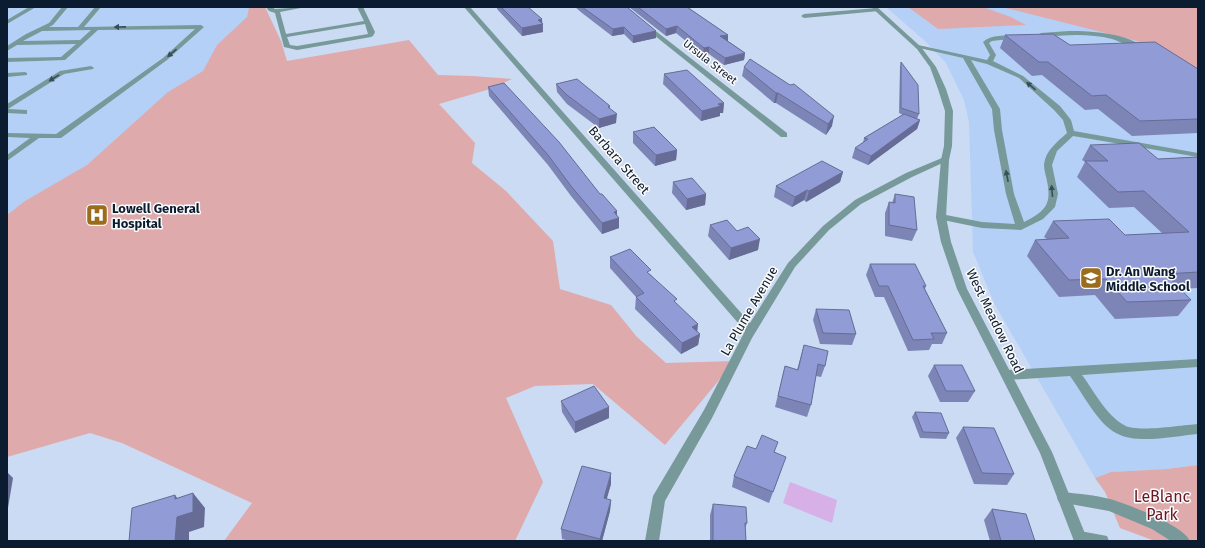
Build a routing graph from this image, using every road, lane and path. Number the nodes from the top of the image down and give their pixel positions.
1 (33, 7) edge
2 (65, 7) edge
3 (98, 7) edge
4 (269, 7) edge
5 (303, 7) edge
6 (360, 7) edge
7 (467, 7) edge
8 (876, 8) edge
9 (277, 10) junction
10 (804, 16) dead end
11 (640, 21) edge
12 (7, 22) edge
13 (367, 22) junction
14 (80, 28) junction
15 (96, 28) junction
16 (42, 29) junction
17 (284, 36) junction
18 (81, 42) junction
19 (15, 43) junction
20 (918, 47) junction
21 (7, 49) edge
22 (1152, 54) edge
23 (965, 56) junction
24 (7, 60) edge
25 (989, 62) junction
26 (91, 68) dead end
27 (25, 74) dead end
28 (7, 75) edge
29 (7, 107) edge
30 (7, 111) edge
31 (24, 112) dead end
32 (1071, 133) junction
33 (7, 135) edge
34 (784, 135) dead end
35 (37, 136) junction
36 (1198, 155) edge
37 (7, 159) edge
38 (946, 160) junction
39 (941, 217) junction
40 (1021, 226) junction
41 (751, 331) junction
42 (1198, 363) edge
43 (1073, 371) junction
44 (1008, 375) junction
45 (1198, 429) edge
46 (1064, 498) junction
47 (1080, 539) edge
48 (652, 541) edge
49 (1102, 541) edge
50 (1183, 541) edge

1 - 12 street
2 - 16 street
3 - 14 street
4 - 9 street
5 - 9 street
6 - 13 street
7 - 41 street, Barbara Street
8 - 10 street
8 - 20 street, West Meadow Road
9 - 17 street
11 - 34 street, Ursula Street
13 - 17 street
13 - 17 street
14 - 15 street
14 - 16 street
15 - 18 street
15 - 35 street
16 - 19 street
18 - 19 street
18 - 24 street
19 - 21 street
20 - 23 street
20 - 38 street, West Meadow Road
22 - 25 street
23 - 25 street
40 -> 23 street
32 -> 25 street
26 -> 29 street
27 - 28 street
30 - 31 street
32 - 36 street
40 -> 32 street
33 - 35 street
35 - 37 street
38 - 39 street, West Meadow Road
38 - 41 street, La Plume Avenue
39 - 40 street
39 - 44 street, West Meadow Road
41 - 48 street, La Plume Avenue
42 - 43 street
43 - 44 street
43 - 45 street
44 - 46 street, West Meadow Road
46 - 47 street, West Meadow Road
46 - 50 street
47 - 49 street

